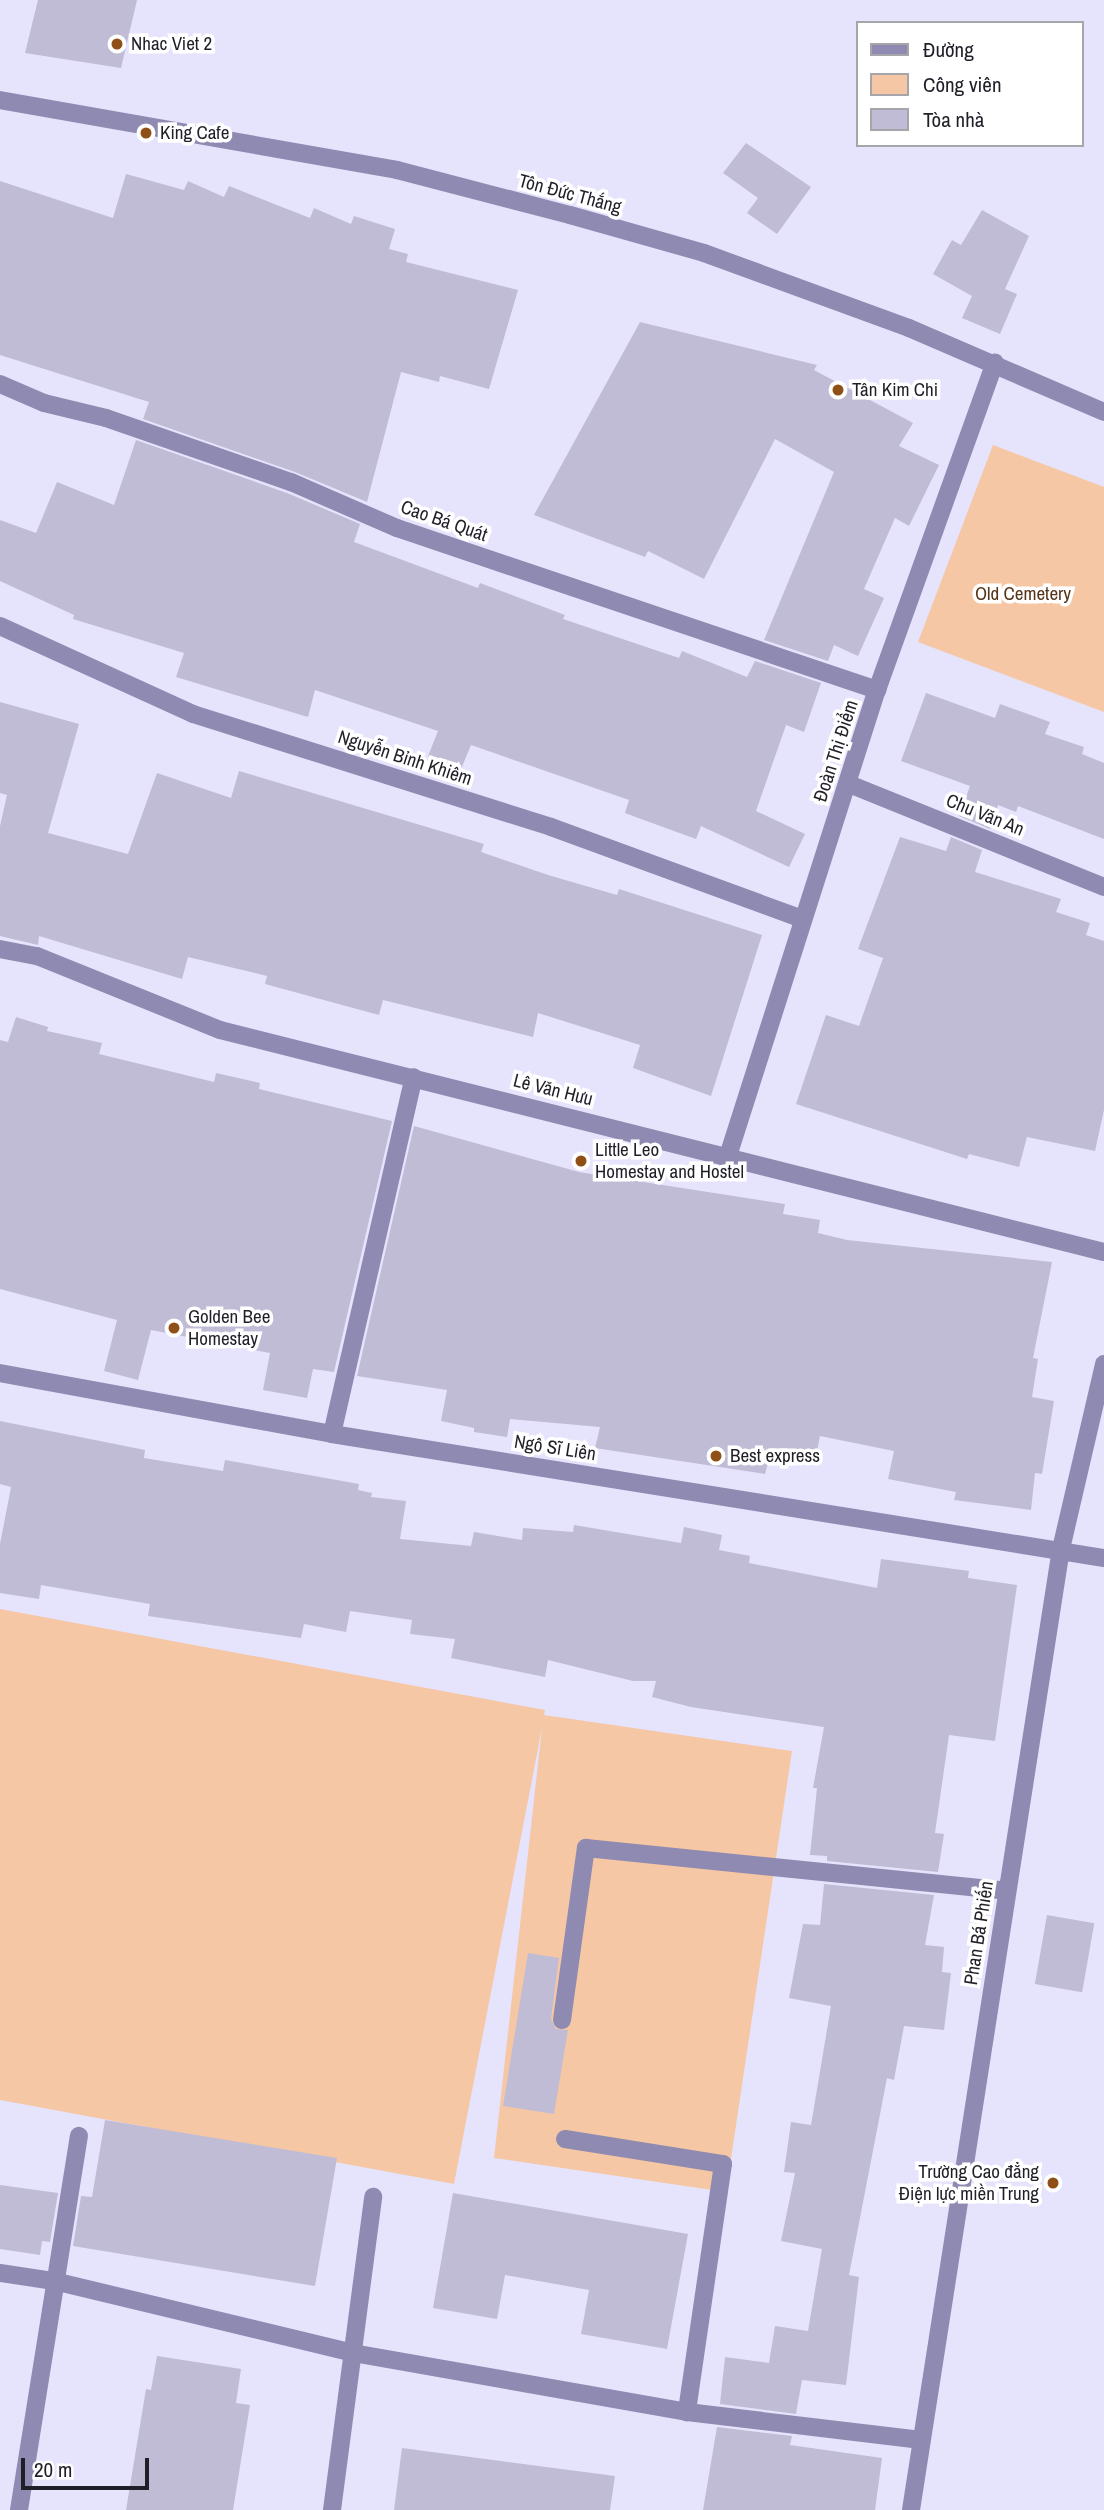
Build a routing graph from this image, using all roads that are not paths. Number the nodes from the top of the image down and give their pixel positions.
1 (0, 100) edge
2 (995, 363) junction
3 (0, 384) edge
4 (1104, 412) edge
5 (0, 626) edge
6 (877, 690) junction
7 (849, 784) junction
8 (1104, 887) edge
9 (802, 919) junction
10 (0, 949) edge
11 (414, 1077) junction
12 (728, 1156) junction
13 (1104, 1252) edge
14 (1104, 1364) edge
15 (0, 1373) edge
16 (332, 1434) junction
17 (1061, 1549) junction
18 (1104, 1558) edge
19 (1007, 1891) junction
20 (562, 2020) dead end
21 (79, 2136) dead end
22 (565, 2139) dead end
23 (373, 2197) dead end
24 (0, 2273) edge
25 (54, 2281) junction
26 (353, 2353) junction
27 (687, 2412) junction
28 (921, 2440) junction
29 (19, 2510) edge
30 (332, 2510) edge
31 (911, 2510) edge

1 - 2 street, Tôn Đức Thắng
2 - 4 street, Tôn Đức Thắng
2 - 6 street, Đoàn Thị Điểm
3 - 6 street, Cao Bá Quát
5 - 9 street, Nguyễn Bỉnh Khiêm
6 - 7 street, Đoàn Thị Điểm
7 - 8 street, Chu Văn An
7 - 9 street, Đoàn Thị Điểm
9 - 12 street, Đoàn Thị Điểm
10 - 11 street, Lê Văn Hưu
11 - 12 street, Lê Văn Hưu
11 - 16 street
12 - 13 street, Lê Văn Hưu
14 - 17 street, Phan Bá Phiến
15 - 16 street, Ngô Sĩ Liên
16 - 17 street, Ngô Sĩ Liên
17 - 18 street, Ngô Sĩ Liên
17 - 19 street, Phan Bá Phiến
19 - 20 street
19 - 28 street, Phan Bá Phiến
21 - 25 street
22 - 27 street
23 - 26 street
24 - 25 street
25 - 26 street
25 - 29 street
26 - 27 street
26 - 30 street
27 - 28 street
28 - 31 street, Phan Bá Phiến

